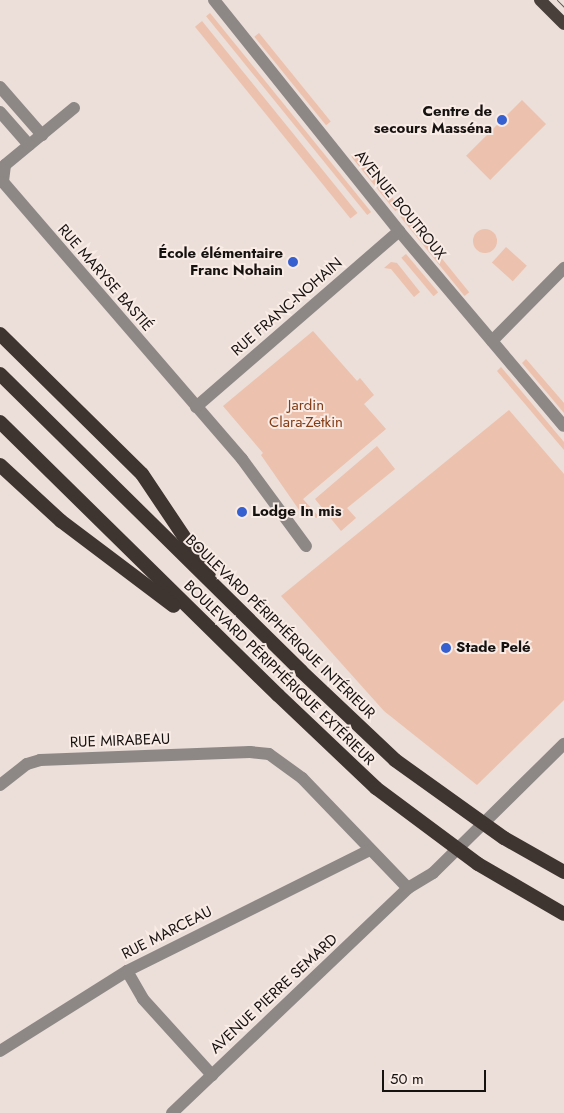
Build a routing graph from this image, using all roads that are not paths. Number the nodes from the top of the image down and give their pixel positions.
1 (214, 0) edge
2 (540, 0) edge
3 (564, 24) edge
4 (0, 87) edge
5 (74, 108) dead end
6 (0, 112) edge
7 (42, 134) junction
8 (29, 145) junction
9 (399, 231) junction
10 (564, 268) edge
11 (0, 334) edge
12 (492, 341) junction
13 (0, 374) edge
14 (196, 407) junction
15 (0, 422) edge
16 (564, 426) edge
17 (0, 465) edge
18 (306, 546) dead end
19 (226, 600) junction
20 (215, 636) junction
21 (564, 744) edge
22 (0, 785) edge
23 (370, 850) junction
24 (564, 872) edge
25 (408, 888) junction
26 (564, 914) edge
27 (127, 971) junction
28 (0, 1051) edge
29 (212, 1075) junction
30 (172, 1113) edge

1 - 9 street, AVENUE BOUTROUX
2 - 3 main road
4 - 7 street
5 - 7 street
6 - 8 street
7 - 8 street
8 - 14 street, RUE MARYSE BASTIÉ
9 - 12 street, AVENUE BOUTROUX
9 - 14 street, RUE FRANC-NOHAIN
10 - 12 street
11 - 19 highway
12 - 16 street, AVENUE BOUTROUX
13 - 19 highway, BOULEVARD PÉRIPHÉRIQUE INTÉRIEUR
14 - 18 street, RUE MARYSE BASTIÉ
15 - 20 highway, BOULEVARD PÉRIPHÉRIQUE EXTÉRIEUR
17 - 20 highway
19 - 24 highway, BOULEVARD PÉRIPHÉRIQUE INTÉRIEUR, bridge
20 - 26 highway, BOULEVARD PÉRIPHÉRIQUE EXTÉRIEUR, bridge
21 - 25 street, AVENUE PIERRE SEMARD
22 - 23 street, RUE MIRABEAU
23 - 25 street, RUE MIRABEAU
23 - 27 street, RUE MARCEAU
25 - 29 street, AVENUE PIERRE SEMARD
27 - 28 street, RUE MARCEAU
27 - 29 street
29 - 30 street, AVENUE PIERRE SEMARD

